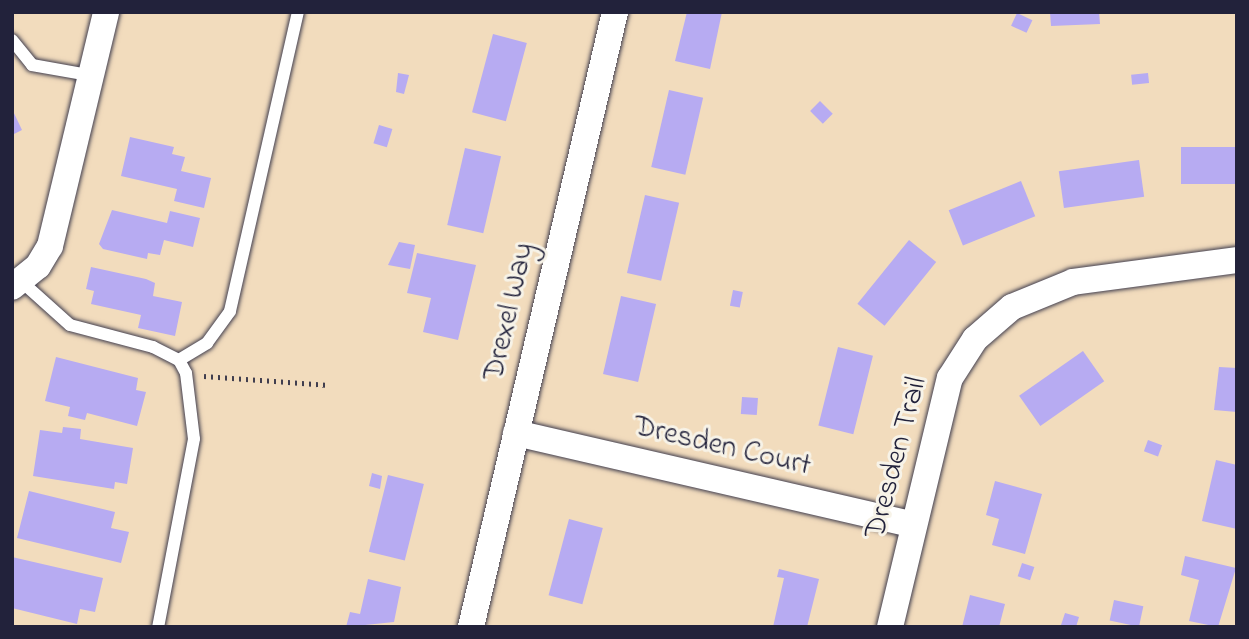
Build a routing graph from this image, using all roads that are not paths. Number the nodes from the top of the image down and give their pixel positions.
1 (106, 12) edge
2 (298, 12) edge
3 (615, 12) edge
4 (12, 40) edge
5 (89, 75) junction
6 (1237, 260) edge
7 (17, 284) edge
8 (179, 360) junction
9 (516, 433) junction
10 (912, 525) junction
11 (158, 627) edge
12 (471, 627) edge
13 (890, 627) edge

1 - 5 street
2 - 8 lane
3 - 9 street, Drexel Way
4 - 5 lane
5 - 7 street
6 - 10 street, Dresden Trail
7 - 8 lane
8 - 11 lane
9 - 10 street, Dresden Court
9 - 12 street, Drexel Way
10 - 13 street, Dresden Trail

